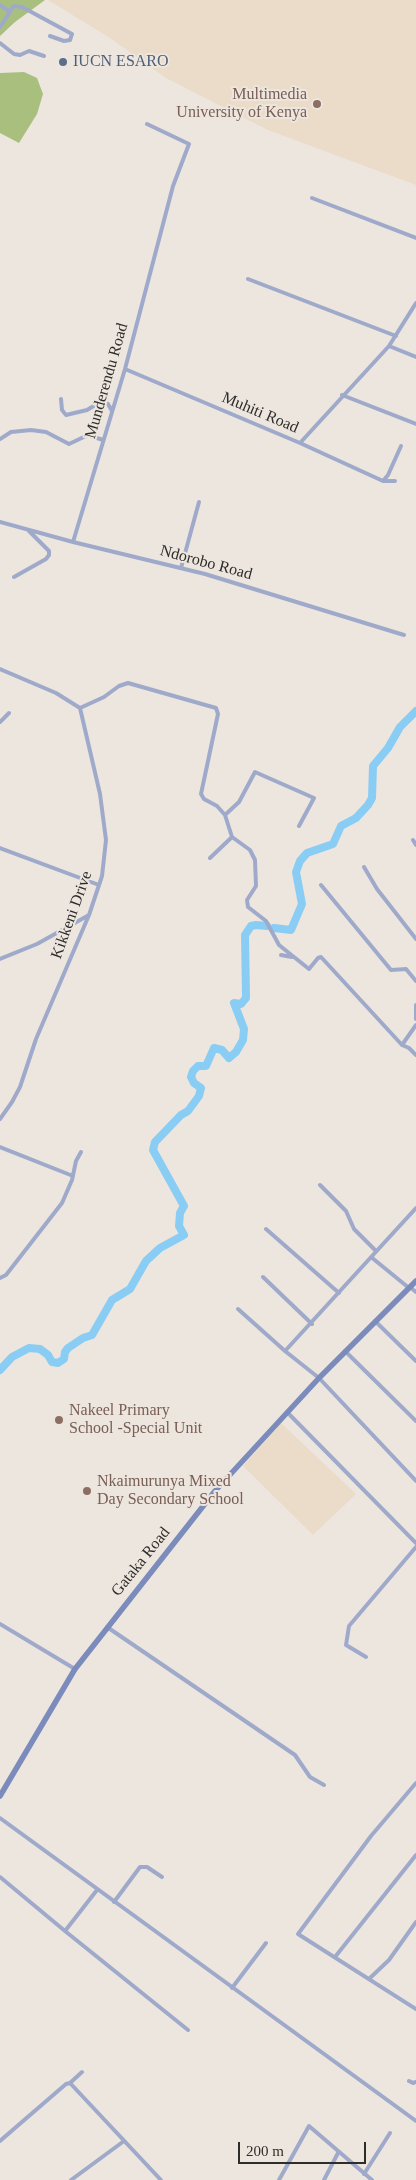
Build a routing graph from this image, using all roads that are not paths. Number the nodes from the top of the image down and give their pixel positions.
1 (0, 5) edge
2 (10, 11) junction
3 (0, 27) edge
4 (50, 36) dead end
5 (0, 43) edge
6 (44, 56) dead end
7 (147, 124) dead end
8 (312, 198) dead end
9 (416, 238) edge
10 (248, 279) dead end
11 (416, 303) edge
12 (414, 310) edge
13 (396, 336) junction
14 (389, 346) junction
15 (416, 358) edge
16 (125, 369) junction
17 (342, 394) junction
18 (61, 399) dead end
19 (112, 410) junction
20 (416, 424) edge
21 (0, 439) edge
22 (103, 440) junction
23 (300, 444) junction
24 (401, 446) dead end
25 (384, 480) junction
26 (394, 481) dead end
27 (199, 502) dead end
28 (0, 522) edge
29 (28, 529) junction
30 (72, 542) junction
31 (181, 568) junction
32 (14, 577) dead end
33 (404, 635) dead end
34 (0, 669) edge
35 (80, 708) junction
36 (9, 714) dead end
37 (0, 722) edge
38 (225, 815) junction
39 (299, 826) dead end
40 (232, 836) junction
41 (413, 840) dead end
42 (416, 845) edge
43 (0, 848) edge
44 (210, 858) dead end
45 (364, 867) dead end
46 (321, 885) dead end
47 (100, 886) junction
48 (89, 916) junction
49 (416, 939) edge
50 (281, 956) dead end
51 (292, 957) junction
52 (0, 959) edge
53 (416, 981) edge
54 (416, 1005) edge
55 (416, 1019) edge
56 (416, 1025) edge
57 (402, 1045) junction
58 (416, 1055) edge
59 (0, 1119) edge
60 (0, 1147) edge
61 (81, 1152) dead end
62 (72, 1176) junction
63 (320, 1185) dead end
64 (416, 1208) edge
65 (266, 1229) dead end
66 (376, 1252) junction
67 (371, 1257) junction
68 (263, 1277) dead end
69 (0, 1278) edge
70 (416, 1280) edge
71 (409, 1287) junction
72 (416, 1292) edge
73 (339, 1293) junction
74 (238, 1309) dead end
75 (375, 1321) junction
76 (312, 1324) junction
77 (285, 1351) junction
78 (345, 1351) junction
79 (416, 1361) edge
80 (319, 1378) junction
81 (287, 1412) junction
82 (416, 1421) edge
83 (416, 1481) edge
84 (415, 1540) edge
85 (416, 1547) edge
86 (0, 1624) edge
87 (107, 1626) junction
88 (366, 1657) dead end
89 (75, 1669) junction
90 (416, 1783) edge
91 (324, 1785) dead end
92 (0, 1796) edge
93 (0, 1818) edge
94 (416, 1855) edge
95 (0, 1877) edge
96 (162, 1877) dead end
97 (97, 1890) junction
98 (114, 1902) junction
99 (416, 1922) edge
100 (66, 1930) junction
101 (266, 1943) dead end
102 (335, 1957) junction
103 (370, 1978) junction
104 (232, 1988) junction
105 (416, 2009) edge
106 (188, 2030) dead end
107 (82, 2072) dead end
108 (409, 2081) dead end
109 (416, 2082) edge
110 (70, 2083) junction
111 (416, 2121) edge
112 (390, 2133) dead end
113 (0, 2141) edge
114 (124, 2141) junction
115 (338, 2153) junction
116 (364, 2174) junction
117 (70, 2180) edge
118 (161, 2180) edge
119 (279, 2180) edge
120 (324, 2180) edge
121 (372, 2180) edge

1 - 2 street
2 - 3 street
2 - 4 street
5 - 6 street
7 - 16 street, Munderendu Road
8 - 9 street
10 - 13 street
11 - 12 street, Muhiti Road
12 - 13 street, Muhiti Road
13 - 14 street, Muhiti Road
14 - 15 street
14 - 17 street, Muhiti Road
16 - 19 street, Munderendu Road
16 - 23 street, Muhiti Road
17 - 20 street
17 - 23 street, Muhiti Road
18 - 19 street
19 - 22 street, Munderendu Road
21 - 22 street
22 - 30 street, Munderendu Road
23 - 25 street
24 - 25 street
25 - 26 street
27 - 31 street
28 - 29 street, Ndorobo Road
29 - 30 street, Ndorobo Road
29 - 32 street
30 - 31 street, Ndorobo Road
31 - 33 street, Ndorobo Road
34 - 35 street
35 - 38 street
35 - 47 street, Kikkeni Drive
36 - 37 street
38 - 39 street
38 - 40 street
40 - 44 street
40 - 51 street
41 - 42 street
43 - 47 street
45 - 49 street
46 - 53 street
47 - 48 street, Kikkeni Drive
48 - 52 street
48 - 59 street, Kikkeni Drive
50 - 51 street
51 - 57 street
54 - 55 street
56 - 57 street
57 - 58 street
60 - 62 street
61 - 62 street
62 - 69 street
63 - 66 street
64 - 66 street
65 - 73 street
66 - 67 street
67 - 71 street
67 - 73 street
68 - 76 street
70 - 71 street, Gataka Road
71 - 72 street
71 - 75 street, Gataka Road
73 - 76 street
74 - 77 street
75 - 78 street, Gataka Road
75 - 79 street
76 - 77 street
77 - 80 street
78 - 80 street, Gataka Road
78 - 82 street
80 - 81 street, Gataka Road
80 - 83 street
81 - 84 street
81 - 87 street, Gataka Road
85 - 88 street
86 - 89 street
87 - 89 street, Gataka Road
87 - 91 street
89 - 92 street, Gataka Road
90 - 102 street
93 - 97 street
94 - 102 street
95 - 100 street
96 - 98 street
97 - 98 street
97 - 100 street
98 - 104 street
99 - 103 street
100 - 106 street
101 - 104 street
102 - 103 street
103 - 105 street
104 - 111 street
107 - 110 street
108 - 109 street
110 - 113 street
110 - 114 street
112 - 116 street
114 - 117 street
114 - 118 street
115 - 116 street
115 - 119 street
115 - 120 street
116 - 121 street

